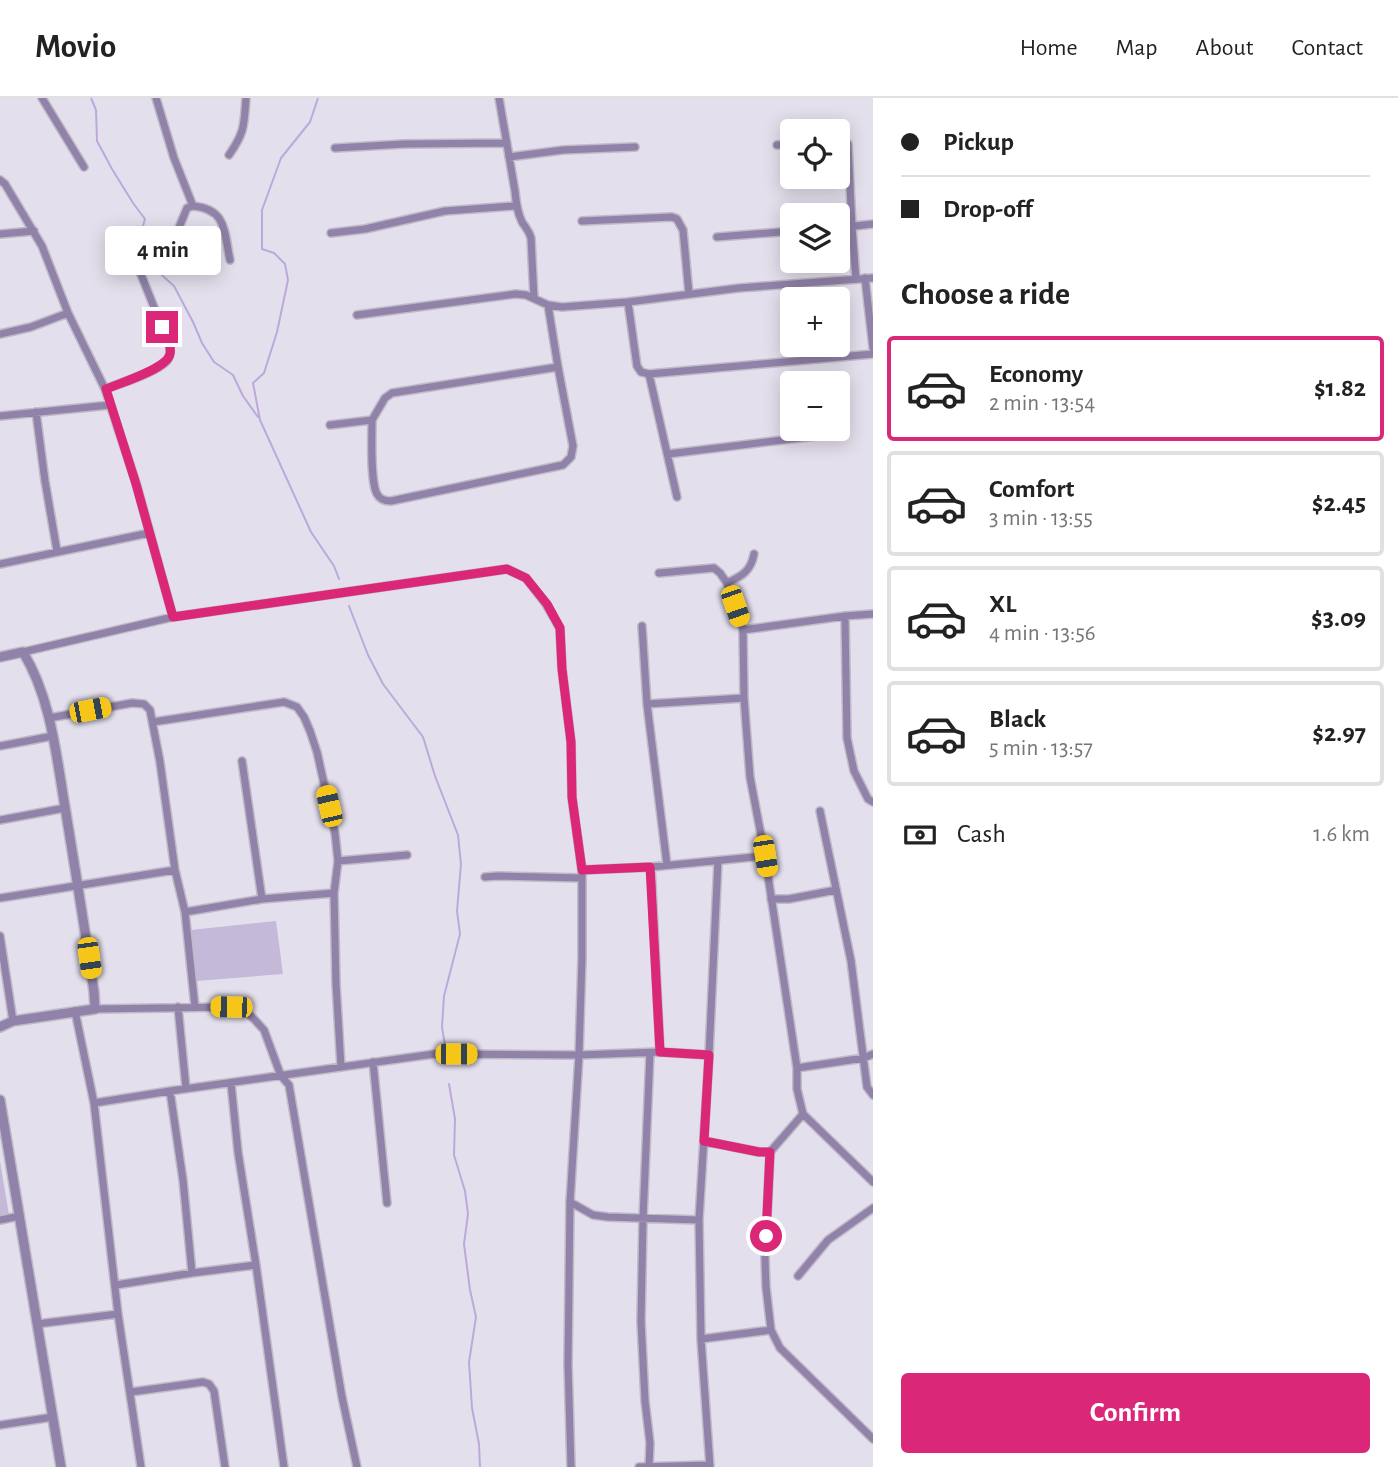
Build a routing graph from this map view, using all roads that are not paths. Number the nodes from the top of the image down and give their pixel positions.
1 (42, 98) edge
2 (156, 98) edge
3 (246, 98) edge
4 (499, 98) edge
5 (507, 142) junction
6 (777, 145) dead end
7 (780, 145) edge
8 (635, 147) dead end
9 (335, 148) dead end
10 (229, 155) dead end
11 (509, 157) junction
12 (84, 167) dead end
13 (0, 180) edge
14 (850, 186) edge
15 (193, 206) junction
16 (515, 206) junction
17 (583, 221) dead end
18 (873, 224) edge
19 (852, 227) junction
20 (34, 231) junction
21 (780, 232) edge
22 (331, 233) dead end
23 (0, 234) edge
24 (717, 237) dead end
25 (158, 250) dead end
26 (230, 260) dead end
27 (138, 267) dead end
28 (865, 278) edge
29 (689, 294) junction
30 (534, 298) junction
31 (628, 302) junction
32 (548, 305) junction
33 (68, 313) junction
34 (357, 315) dead end
35 (0, 334) edge
36 (873, 348) edge
37 (873, 354) edge
38 (558, 367) junction
39 (649, 374) junction
40 (106, 389) junction
41 (110, 405) junction
42 (36, 412) junction
43 (0, 416) edge
44 (372, 420) junction
45 (330, 425) dead end
46 (780, 440) edge
47 (668, 454) junction
48 (677, 497) dead end
49 (149, 533) junction
50 (57, 551) junction
51 (754, 554) dead end
52 (0, 564) edge
53 (659, 573) dead end
54 (727, 583) junction
55 (873, 614) edge
56 (845, 616) junction
57 (173, 617) junction
58 (642, 626) dead end
59 (743, 630) junction
60 (23, 652) junction
61 (0, 657) edge
62 (744, 698) junction
63 (647, 704) junction
64 (49, 718) junction
65 (153, 722) junction
66 (53, 736) junction
67 (0, 746) edge
68 (242, 761) dead end
69 (873, 802) edge
70 (65, 808) junction
71 (820, 811) dead end
72 (0, 820) edge
73 (407, 855) dead end
74 (765, 856) junction
75 (338, 861) junction
76 (718, 861) junction
77 (667, 865) junction
78 (650, 867) junction
79 (175, 870) junction
80 (582, 874) junction
81 (485, 877) dead end
82 (79, 885) junction
83 (836, 890) junction
84 (334, 893) junction
85 (0, 898) edge
86 (262, 899) junction
87 (771, 899) junction
88 (185, 912) junction
89 (0, 936) edge
90 (178, 1007) junction
91 (195, 1007) junction
92 (95, 1009) junction
93 (75, 1012) junction
94 (13, 1021) junction
95 (0, 1027) edge
96 (660, 1052) junction
97 (650, 1053) junction
98 (873, 1054) edge
99 (579, 1055) junction
100 (709, 1055) junction
101 (863, 1058) junction
102 (373, 1062) junction
103 (341, 1067) junction
104 (797, 1068) junction
105 (281, 1076) junction
106 (231, 1083) junction
107 (186, 1088) junction
108 (170, 1091) junction
109 (873, 1094) edge
110 (0, 1100) edge
111 (94, 1103) junction
112 (803, 1114) junction
113 (704, 1141) junction
114 (770, 1152) junction
115 (873, 1182) edge
116 (570, 1202) junction
117 (387, 1203) dead end
118 (873, 1208) edge
119 (20, 1216) junction
120 (643, 1219) junction
121 (0, 1220) edge
122 (699, 1220) junction
123 (256, 1265) junction
124 (192, 1273) junction
125 (798, 1276) dead end
126 (116, 1285) junction
127 (118, 1314) junction
128 (37, 1324) junction
129 (771, 1330) junction
130 (701, 1339) junction
131 (131, 1392) junction
132 (53, 1417) junction
133 (0, 1425) edge
134 (873, 1439) edge
135 (710, 1466) edge
136 (61, 1467) edge
137 (141, 1467) edge
138 (225, 1467) edge
139 (284, 1467) edge
140 (357, 1467) edge
141 (571, 1467) edge
142 (639, 1467) edge
143 (649, 1467) edge

1 - 12 street
2 - 15 street
3 - 10 street
4 - 5 street
5 - 9 street
5 - 11 street
6 - 7 street
8 - 11 street
11 - 16 street
13 - 20 street
14 - 19 street
15 - 25 street
15 - 26 street
16 - 22 street
16 - 30 street
17 - 29 street
18 - 19 street
19 - 28 street
20 - 23 street
20 - 33 street
21 - 24 street
27 - 40 street
28 - 29 street
28 - 36 street
29 - 31 street
30 - 32 street
30 - 34 street
31 - 32 street
31 - 39 street
32 - 38 street
33 - 35 street
33 - 40 street
37 - 39 street
38 - 44 street
38 - 44 street
39 - 47 street
40 - 41 street
41 - 42 street
41 - 49 street
42 - 43 street
42 - 50 street
44 - 45 street
46 - 47 street
47 - 48 street
49 - 50 street
49 - 57 street
50 - 52 street
51 - 54 street
53 - 54 street
54 - 59 street
55 - 56 street
56 - 59 street
56 - 69 street
57 - 60 street
57 - 80 street
58 - 63 street
59 - 62 street
60 - 61 street
60 - 64 street
62 - 63 street
62 - 74 street
63 - 77 street
64 - 65 street
64 - 66 street
65 - 75 street
65 - 79 street
66 - 67 street
66 - 70 street
68 - 86 street
70 - 72 street
70 - 82 street
71 - 83 street
73 - 75 street
74 - 76 street
74 - 87 street
75 - 84 street
76 - 77 street
76 - 100 street
77 - 78 street
78 - 80 street
78 - 96 street
79 - 82 street
79 - 88 street
80 - 81 street
80 - 99 street
82 - 85 street
82 - 92 street
83 - 87 street
83 - 101 street
84 - 86 street
84 - 103 street
86 - 88 street
87 - 104 street
88 - 91 street
89 - 94 street
90 - 91 street
90 - 92 street
90 - 107 street
91 - 105 street
92 - 93 street
93 - 94 street
93 - 111 street
94 - 95 street
96 - 97 street
96 - 100 street
97 - 99 street
97 - 120 street
98 - 101 street
99 - 102 street
99 - 116 street
100 - 113 street
101 - 104 street
101 - 109 street
102 - 103 street
102 - 117 street
103 - 105 street
104 - 112 street
105 - 106 street
105 - 140 street
106 - 107 street
106 - 123 street
107 - 108 street
108 - 111 street
108 - 124 street
110 - 119 street
111 - 126 street
112 - 114 street
112 - 115 street
113 - 114 street
113 - 122 street
114 - 129 street
116 - 120 street
116 - 141 street
118 - 125 street
119 - 121 street
119 - 128 street
120 - 122 street
120 - 143 street
122 - 130 street
123 - 124 street
123 - 139 street
124 - 126 street
126 - 127 street
127 - 128 street
127 - 131 street
128 - 132 street
129 - 130 street
129 - 134 street
130 - 135 street
131 - 137 street
131 - 138 street
132 - 133 street
132 - 136 street
135 - 143 street
142 - 143 street

